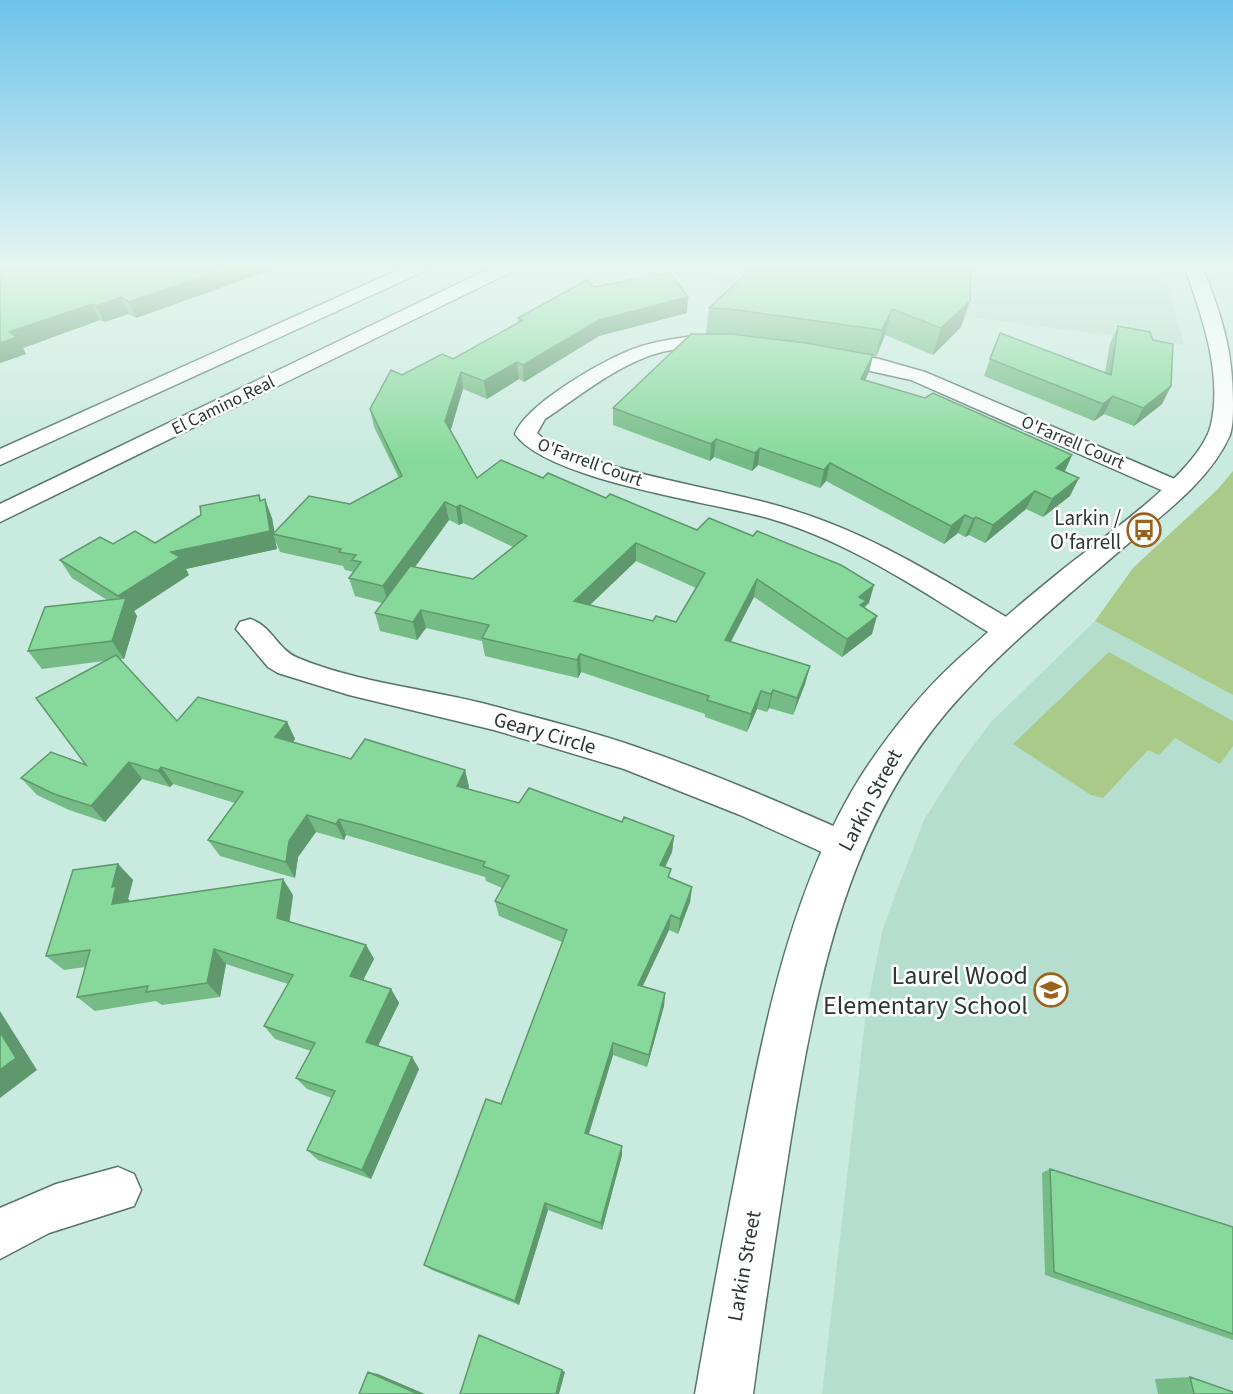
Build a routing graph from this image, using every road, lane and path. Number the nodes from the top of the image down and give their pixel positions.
1 (280, 330) edge
2 (377, 330) edge
3 (1215, 330) edge
4 (738, 345) edge
5 (808, 354) edge
6 (1231, 411) edge
7 (0, 458) edge
8 (1176, 488) junction
9 (0, 514) edge
10 (250, 630) dead end
11 (1008, 631) junction
12 (844, 847) junction
13 (117, 1190) dead end
14 (0, 1235) edge
15 (724, 1394) edge

1 - 7 main road
2 - 9 main road, El Camino Real
3 - 6 main road, Larkin Street
4 - 11 street, O'Farrell Court
5 - 8 street, O'Farrell Court
6 - 8 main road, Larkin Street
8 - 11 main road, Larkin Street
10 - 12 street, Geary Circle
11 - 12 main road, Larkin Street
12 - 15 main road, Larkin Street
13 - 14 street

